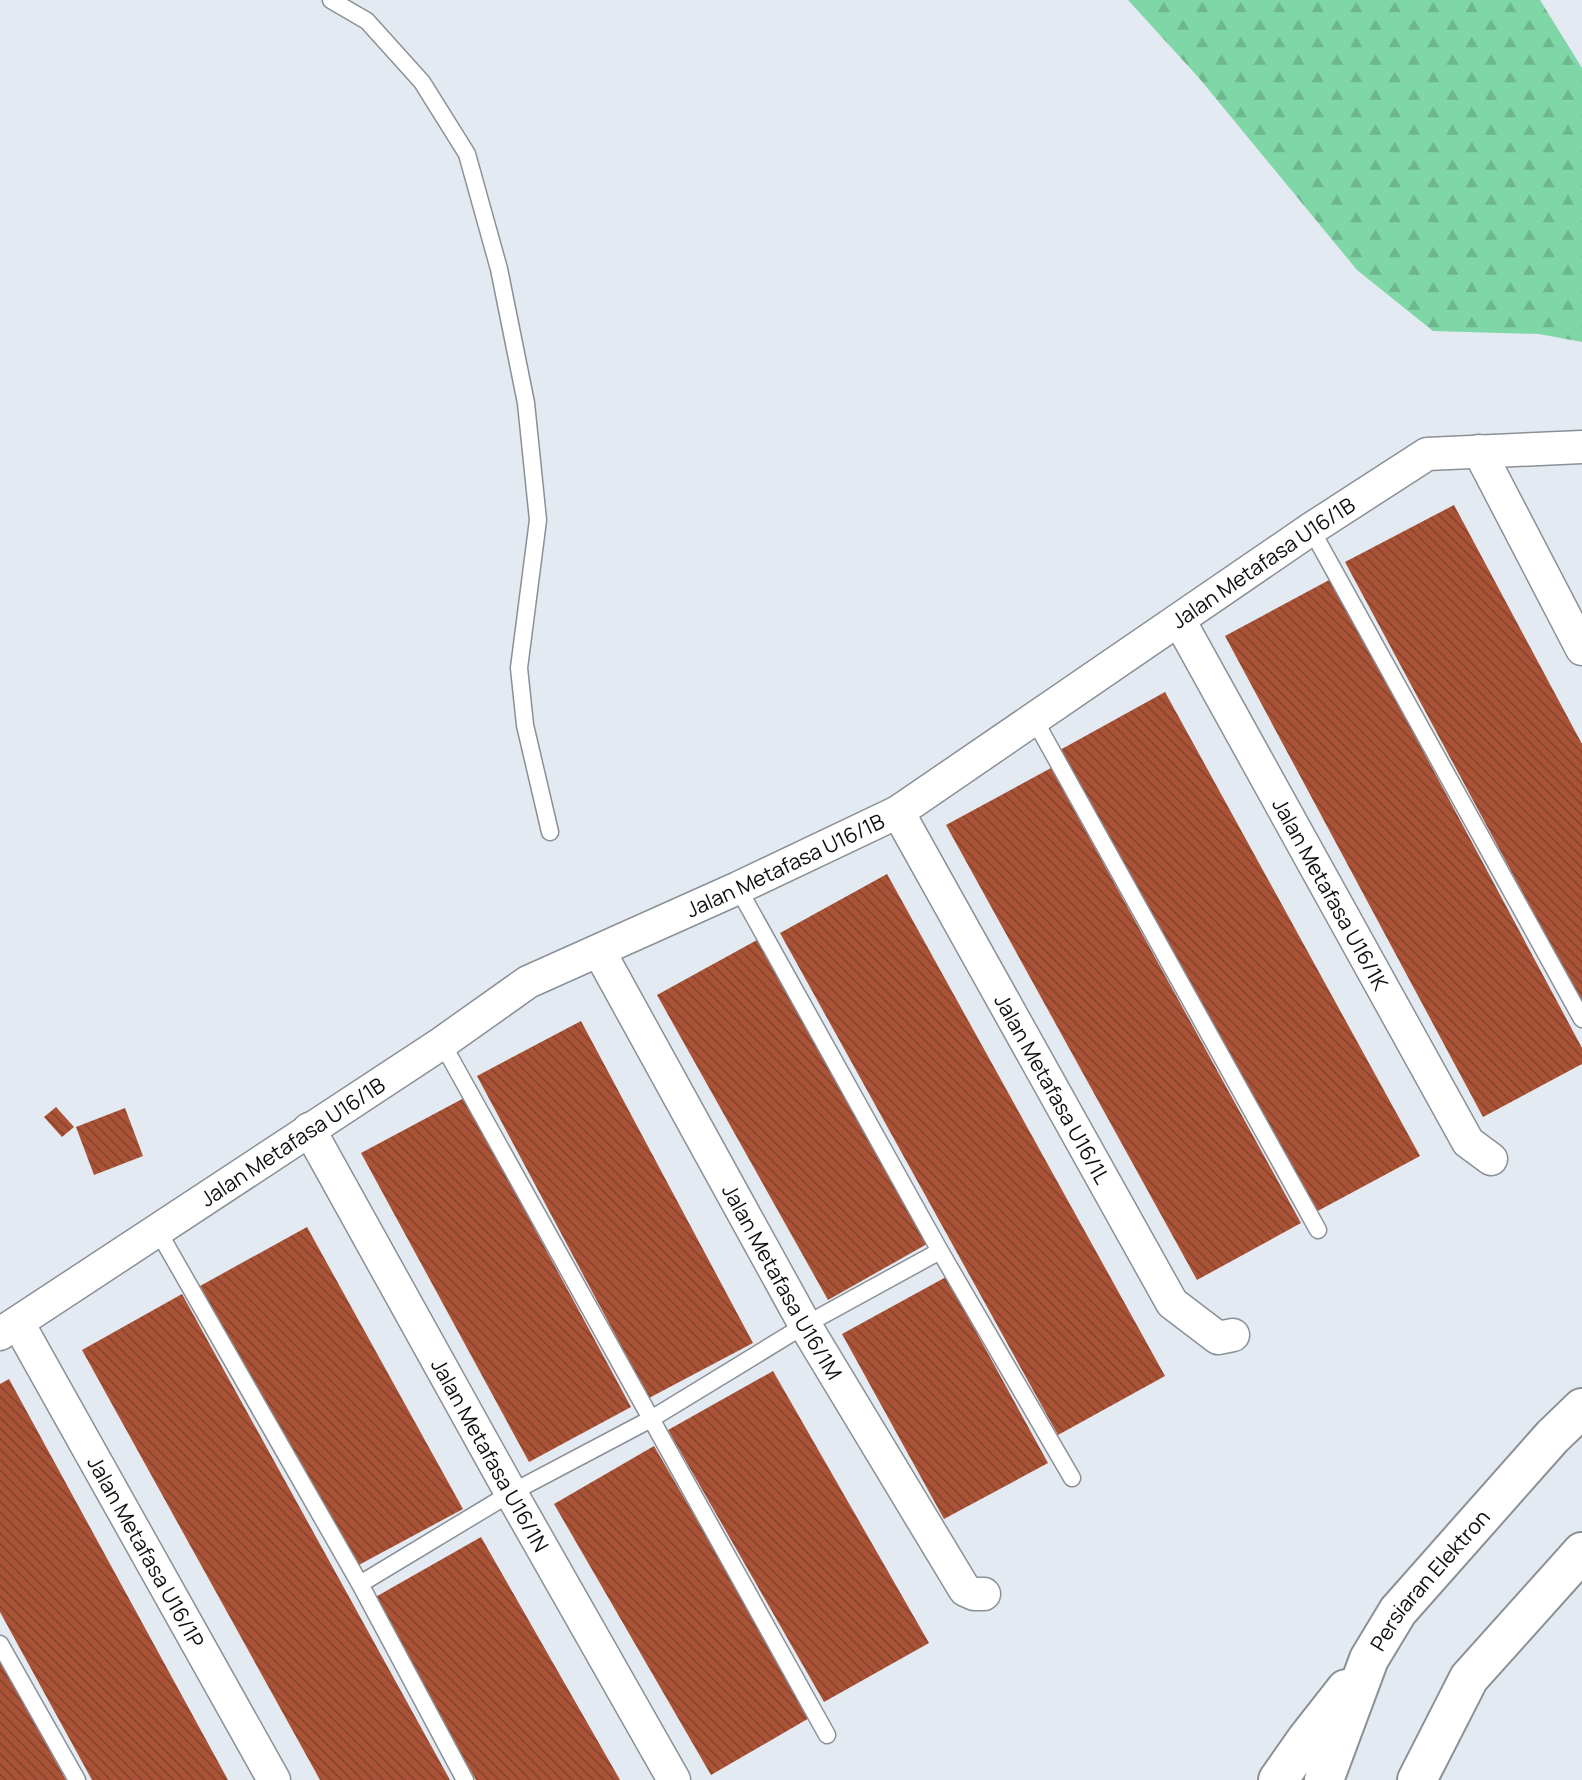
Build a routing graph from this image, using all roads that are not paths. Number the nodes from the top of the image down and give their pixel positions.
1 (331, 0) edge
2 (1582, 447) edge
3 (1479, 451) junction
4 (1311, 529) junction
5 (1179, 620) junction
6 (1582, 649) edge
7 (1034, 719) junction
8 (898, 812) junction
9 (550, 832) dead end
10 (738, 888) junction
11 (599, 951) junction
12 (1582, 1019) edge
13 (442, 1043) junction
14 (309, 1129) junction
15 (1491, 1159) dead end
16 (1318, 1230) dead end
17 (158, 1231) junction
18 (940, 1251) junction
19 (804, 1325) junction
20 (9, 1329) edge
21 (1233, 1335) dead end
22 (1582, 1408) edge
23 (651, 1419) junction
24 (1072, 1478) dead end
25 (511, 1493) junction
26 (1582, 1552) edge
27 (360, 1584) junction
28 (984, 1594) dead end
29 (0, 1644) edge
30 (1369, 1659) junction
31 (827, 1735) dead end
32 (77, 1780) edge
33 (274, 1780) edge
34 (465, 1780) edge
35 (674, 1780) edge
36 (1278, 1780) edge
37 (1324, 1780) edge
38 (1417, 1780) edge

1 - 9 lane
2 - 3 street, Jalan Metafasa U16/1B
3 - 4 street, Jalan Metafasa U16/1B
3 - 6 street
4 - 5 street, Jalan Metafasa U16/1B
4 - 12 lane
5 - 7 street, Jalan Metafasa U16/1B
5 - 15 street, Jalan Metafasa U16/1K
7 - 8 street, Jalan Metafasa U16/1B
7 - 16 lane
8 - 10 street, Jalan Metafasa U16/1B
8 - 21 street, Jalan Metafasa U16/1L
10 - 11 street, Jalan Metafasa U16/1B
10 - 18 lane
11 - 13 street, Jalan Metafasa U16/1B
11 - 19 street, Jalan Metafasa U16/1M
13 - 14 street, Jalan Metafasa U16/1B
13 - 23 lane
14 - 17 street, Jalan Metafasa U16/1B
14 - 25 street, Jalan Metafasa U16/1N
17 - 20 street, Jalan Metafasa U16/1B
17 - 27 lane
18 - 19 lane
18 - 24 lane
19 - 23 lane
19 - 28 street, Jalan Metafasa U16/1M
20 - 33 street, Jalan Metafasa U16/1P
22 - 30 main road, Persiaran Elektron
23 - 25 lane
23 - 31 lane
25 - 27 lane
25 - 35 street, Jalan Metafasa U16/1N
26 - 38 main road
27 - 34 lane
29 - 32 lane
30 - 36 main road
30 - 37 main road, Persiaran Elektron

